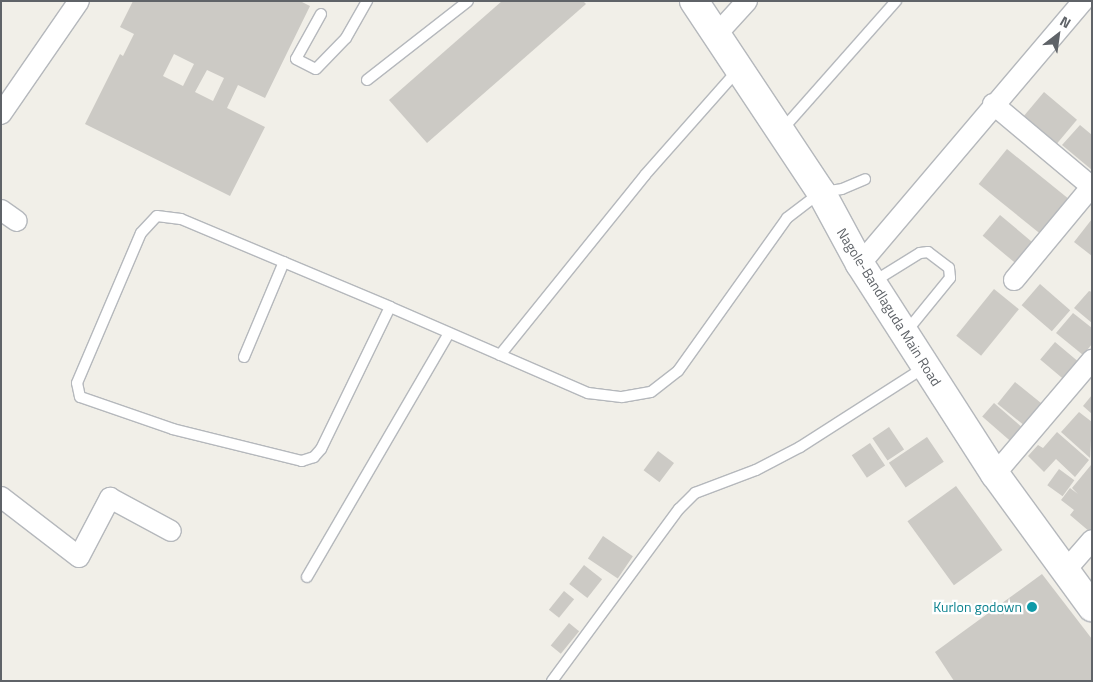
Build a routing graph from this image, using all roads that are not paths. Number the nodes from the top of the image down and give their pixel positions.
1 (79, 1) edge
2 (367, 1) edge
3 (468, 1) edge
4 (694, 1) edge
5 (747, 1) edge
6 (896, 1) edge
7 (1083, 1) edge
8 (321, 14) dead end
9 (716, 36) junction
10 (739, 70) junction
11 (367, 80) dead end
12 (993, 104) junction
13 (1, 114) edge
14 (780, 132) junction
15 (865, 179) dead end
16 (1092, 187) edge
17 (821, 192) junction
18 (284, 262) junction
19 (866, 274) junction
20 (1014, 280) dead end
21 (390, 307) junction
22 (449, 333) junction
23 (904, 334) junction
24 (500, 356) junction
25 (244, 357) dead end
26 (1092, 360) edge
27 (926, 366) junction
28 (995, 474) junction
29 (1, 498) edge
30 (171, 530) dead end
31 (1092, 540) edge
32 (1065, 571) junction
33 (307, 577) dead end
34 (1092, 607) edge
35 (552, 681) edge

1 - 13 street
2 - 8 lane
3 - 11 lane
4 - 9 street, Nagole-Bandlaguda Main Road
5 - 9 street
6 - 14 lane
7 - 12 street
9 - 10 street, Nagole-Bandlaguda Main Road
10 - 14 street, Nagole-Bandlaguda Main Road
10 - 24 lane
12 - 16 street
12 - 19 street
14 - 17 street, Nagole-Bandlaguda Main Road
15 - 17 lane
16 - 20 street
17 - 19 street, Nagole-Bandlaguda Main Road
17 - 24 lane
18 - 21 lane
18 - 21 lane
18 - 25 lane
19 - 23 street, Nagole-Bandlaguda Main Road
19 - 23 lane
21 - 22 lane
22 - 24 lane
22 - 33 lane
23 - 27 street, Nagole-Bandlaguda Main Road
26 - 28 street
27 - 28 street, Nagole-Bandlaguda Main Road
27 - 35 lane
28 - 32 street, Nagole-Bandlaguda Main Road
29 - 30 street
31 - 32 street
32 - 34 street, Nagole-Bandlaguda Main Road

